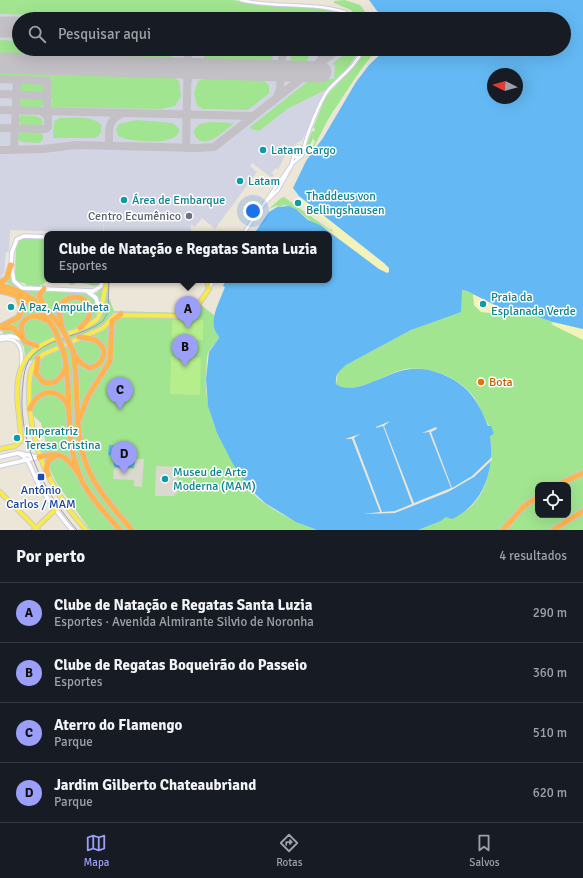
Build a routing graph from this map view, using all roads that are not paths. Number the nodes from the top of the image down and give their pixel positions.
1 (241, 0) edge
2 (350, 12) edge
3 (359, 56) edge
4 (306, 140) junction
5 (297, 147) junction
6 (303, 151) junction
7 (294, 155) junction
8 (300, 157) junction
9 (264, 204) junction
10 (245, 231) edge
11 (44, 237) edge
12 (11, 265) junction
13 (102, 283) edge
14 (106, 283) edge
15 (208, 283) edge
16 (212, 283) edge
17 (0, 284) edge
18 (44, 289) junction
19 (209, 289) junction
20 (0, 291) edge
21 (85, 292) junction
22 (17, 296) junction
23 (45, 309) junction
24 (100, 312) junction
25 (121, 314) junction
26 (50, 322) junction
27 (62, 327) junction
28 (0, 328) edge
29 (80, 328) junction
30 (79, 337) junction
31 (0, 338) edge
32 (23, 339) junction
33 (37, 346) junction
34 (73, 351) junction
35 (38, 358) junction
36 (67, 365) junction
37 (20, 371) junction
38 (69, 408) junction
39 (30, 409) junction
40 (79, 425) junction
41 (0, 450) edge
42 (18, 452) junction
43 (58, 455) junction
44 (0, 457) edge
45 (39, 457) junction
46 (28, 460) junction
47 (0, 466) edge
48 (583, 473) edge
49 (48, 475) junction
50 (82, 479) junction
51 (564, 482) edge
52 (0, 492) edge
53 (535, 499) edge
54 (63, 502) junction
55 (55, 510) junction
56 (583, 511) edge
57 (36, 529) edge
58 (72, 530) edge
59 (86, 530) edge
60 (120, 530) edge
61 (132, 530) edge
62 (503, 530) edge
63 (553, 530) edge

1 - 2 street
3 - 4 street
4 - 5 street
4 - 6 street
5 - 6 street
5 - 7 street
6 - 8 street
7 - 8 street
7 - 9 street
8 - 9 street
9 - 10 street
11 - 12 street
12 - 17 highway
12 - 18 street
13 - 21 street
14 - 24 main road
15 - 19 main road
16 - 19 street
17 - 23 highway
18 - 21 street
18 - 23 highway
19 - 25 main road
20 - 22 highway
21 - 24 street
22 - 26 highway
22 - 28 highway
23 - 27 highway
24 - 29 main road
25 - 30 main road
25 - 40 highway
26 - 32 highway
26 - 36 highway, bridge
27 - 29 highway
27 - 34 highway, bridge
28 - 32 highway
29 - 33 main road
30 - 34 highway
30 - 35 main road
31 - 32 street
31 - 37 street
32 - 33 highway
33 - 37 main road
34 - 40 highway
35 - 36 highway
35 - 39 main road
36 - 38 highway
37 - 41 main road
38 - 39 highway
38 - 50 highway
39 - 45 main road
40 - 61 highway
42 - 44 street
42 - 45 street
42 - 46 street
43 - 45 highway
43 - 49 highway
43 - 50 highway
45 - 46 street
45 - 49 main road
46 - 47 street
46 - 55 street
48 - 51 highway
49 - 54 main road
50 - 60 highway
52 - 57 main road
53 - 62 highway
54 - 55 main road
54 - 59 main road
55 - 57 main road
55 - 58 street
56 - 63 highway

